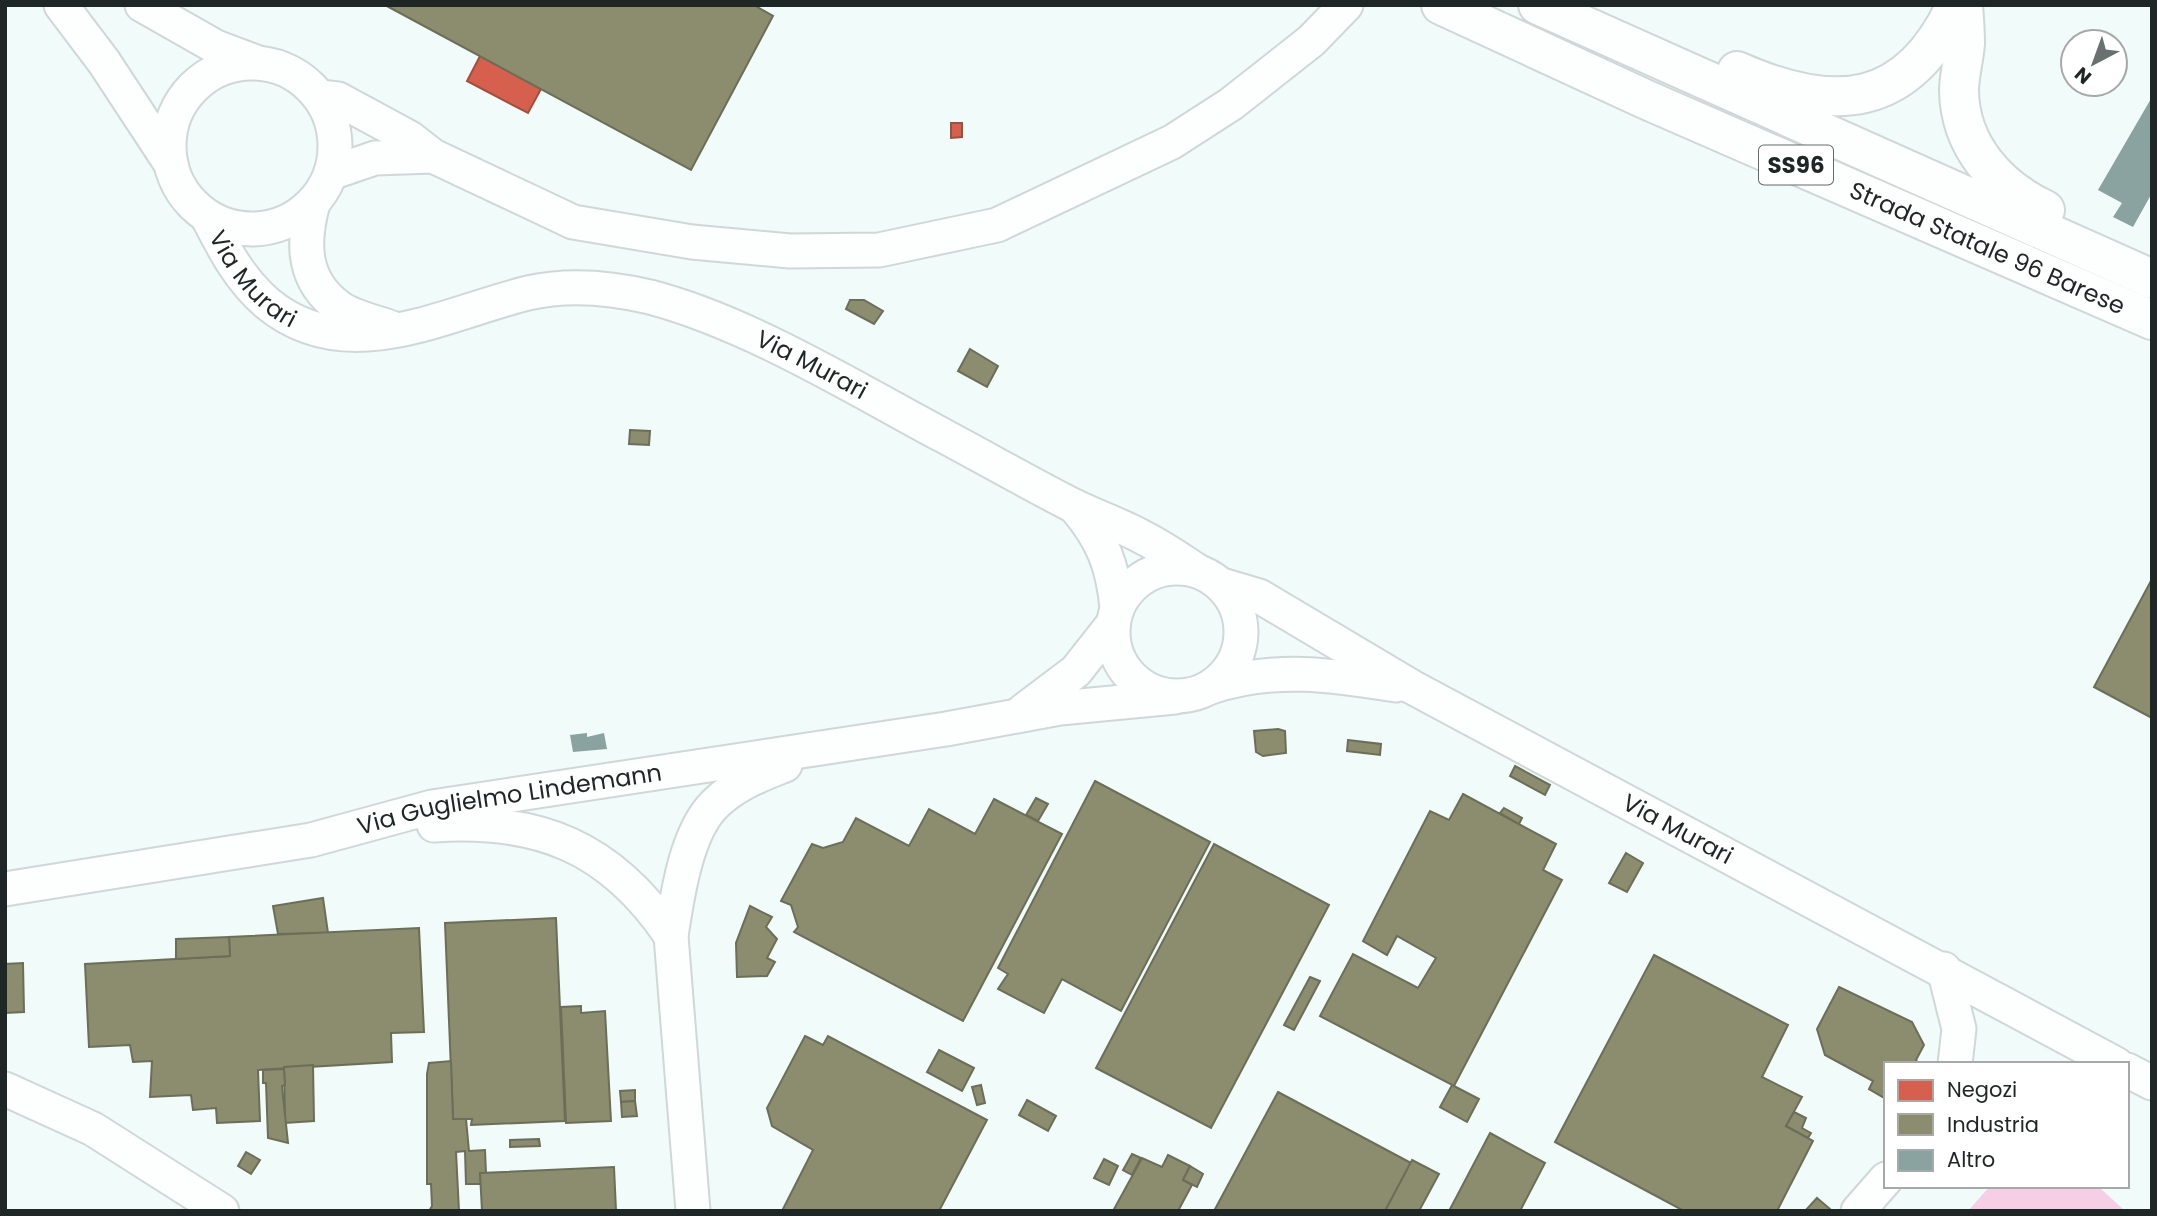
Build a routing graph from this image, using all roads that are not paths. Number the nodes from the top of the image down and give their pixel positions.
1 (61, 5) edge
2 (142, 5) edge
3 (1346, 5) edge
4 (1441, 5) edge
5 (1538, 5) edge
6 (1586, 5) edge
7 (1955, 5) edge
8 (1964, 5) edge
9 (256, 62) junction
10 (320, 97) junction
11 (433, 156) junction
12 (170, 164) junction
13 (331, 173) junction
14 (313, 203) junction
15 (207, 216) junction
16 (2152, 259) edge
17 (2152, 279) edge
18 (2152, 320) edge
19 (394, 329) junction
20 (1074, 506) junction
21 (1209, 577) junction
22 (1115, 616) junction
23 (1211, 687) junction
24 (1412, 687) junction
25 (1175, 696) junction
26 (1015, 716) junction
27 (837, 746) junction
28 (311, 840) junction
29 (104, 873) junction
30 (5, 889) edge
31 (5, 905) edge
32 (671, 936) junction
33 (1944, 969) junction
34 (1955, 1062) edge
35 (2112, 1062) edge
36 (2129, 1071) edge
37 (2152, 1083) edge
38 (5, 1089) edge
39 (1884, 1181) edge
40 (222, 1211) edge
41 (693, 1211) edge
42 (1858, 1211) edge

1 - 12 street
2 - 9 street
3 - 11 street
4 - 18 main road, Strada Statale 96 Barese / SS96
5 - 17 main road, Strada Statale 96 Barese / SS96
6 - 7 main road
8 - 16 main road
9 - 10 street
9 - 12 street
10 - 11 street
10 - 13 street
11 - 13 street
12 - 15 street
13 - 14 street
14 - 15 street
14 - 19 street, Via Murari
15 - 19 street, Via Murari
19 - 20 street, Via Murari
20 - 21 street, Via Murari
20 - 22 street
21 - 22 street, Via Murari
21 - 23 street, Via Murari
21 - 24 street, Via Murari
22 - 25 street
22 - 26 street, Via Murari
23 - 24 street, Via Murari
23 - 25 street, Via Murari
24 - 33 street, Via Murari
25 - 26 street, Via Murari
26 - 27 street, Via Guglielmo Lindemann
27 - 28 street, Via Guglielmo Lindemann
27 - 32 street
28 - 29 street, Via Guglielmo Lindemann
28 - 32 street
29 - 30 street, Via Guglielmo Lindemann
29 - 31 street
32 - 41 street
33 - 34 street
33 - 35 street, Via Murari
36 - 37 street
38 - 40 street
39 - 42 street

